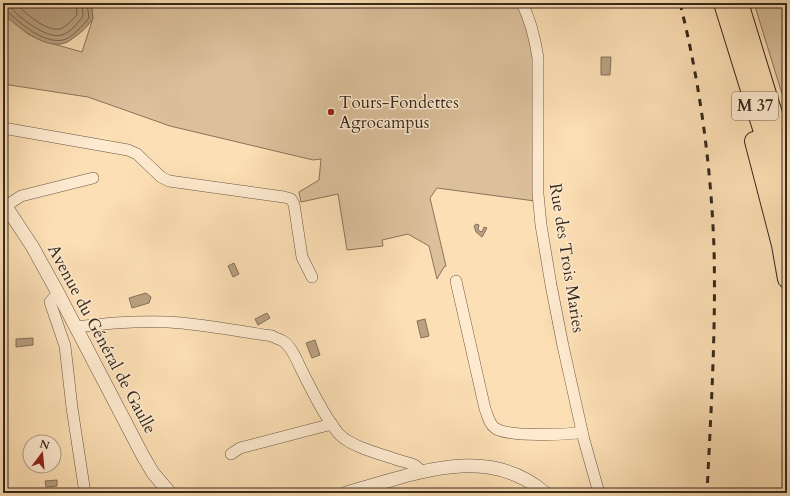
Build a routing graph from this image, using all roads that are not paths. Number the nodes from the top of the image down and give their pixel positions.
1 (522, 3) edge
2 (723, 3) edge
3 (739, 3) edge
4 (753, 77) junction
5 (787, 127) edge
6 (3, 128) edge
7 (787, 159) edge
8 (93, 178) dead end
9 (4, 204) edge
10 (787, 208) edge
11 (312, 277) dead end
12 (787, 279) edge
13 (456, 281) dead end
14 (58, 293) junction
15 (76, 327) junction
16 (332, 424) junction
17 (582, 432) junction
18 (231, 454) dead end
19 (421, 472) junction
20 (85, 493) edge
21 (170, 493) edge
22 (346, 493) edge
23 (545, 493) edge
24 (599, 493) edge

1 - 17 street, Rue des Trois Maries
2 - 4 highway, M 37
3 - 4 highway, M 37
4 - 5 highway
4 - 7 highway, M 37
4 - 10 highway, M 37
4 - 12 highway
6 - 11 street
8 - 9 street
9 - 14 street, Avenue du Général de Gaulle
13 - 17 street
14 - 15 street, Avenue du Général de Gaulle
14 - 20 street
15 - 16 street
15 - 21 street, Avenue du Général de Gaulle
16 - 18 street
16 - 19 street
17 - 24 street, Rue des Trois Maries
19 - 22 street
19 - 23 street

